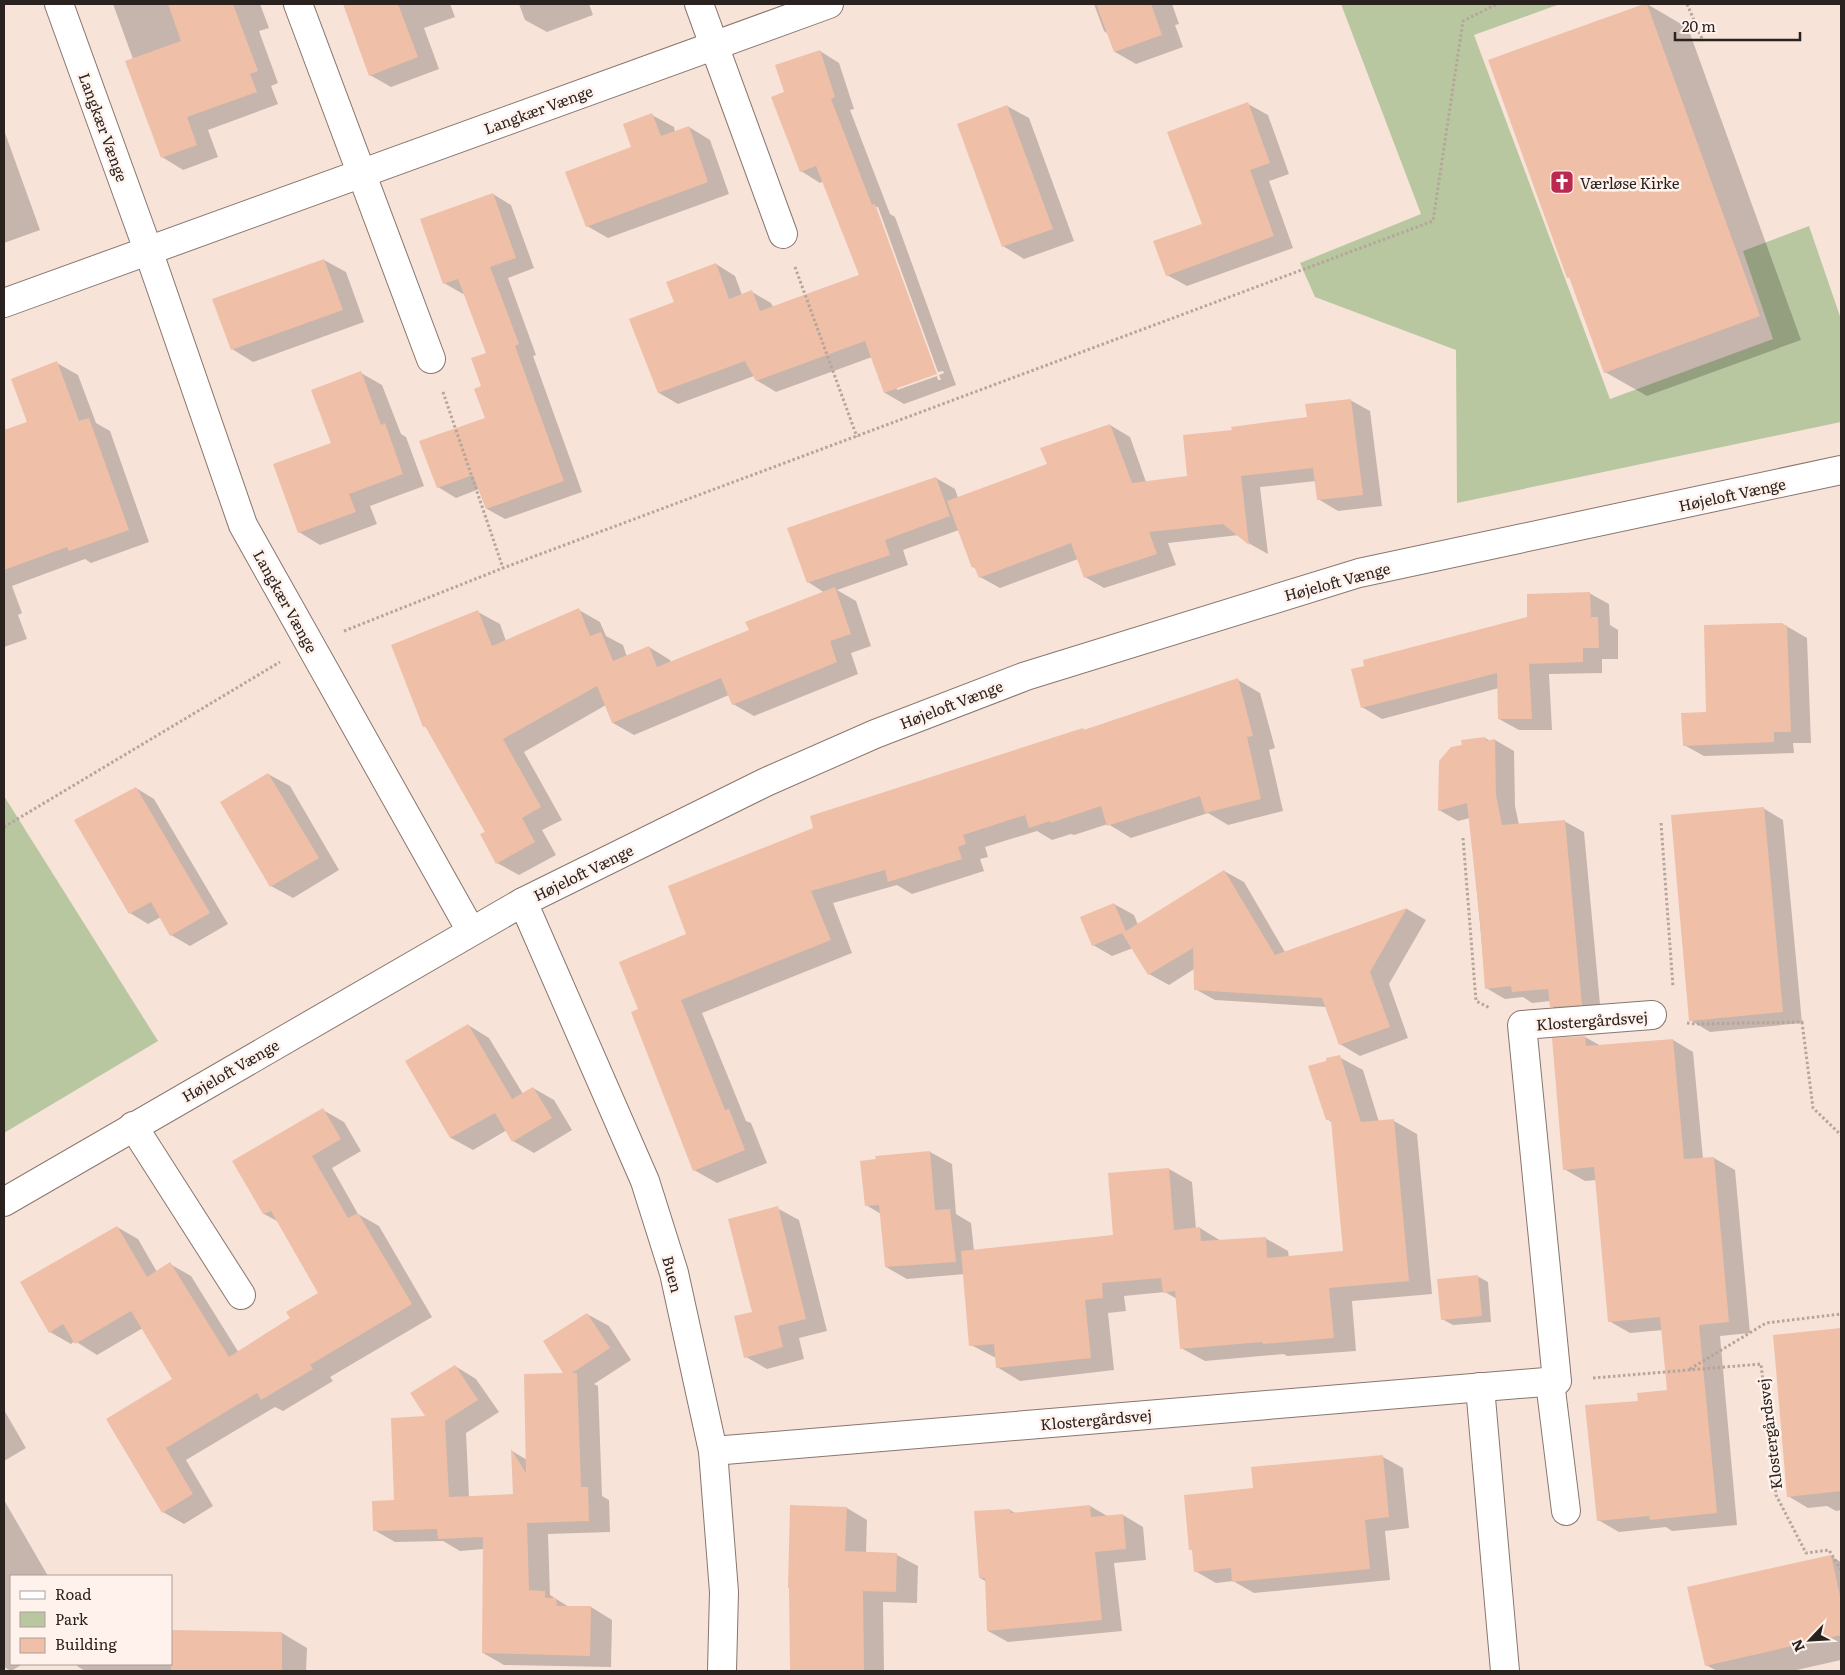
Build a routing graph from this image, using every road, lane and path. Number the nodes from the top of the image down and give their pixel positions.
1 (59, 4) edge
2 (298, 4) edge
3 (699, 4) edge
4 (829, 4) edge
5 (1497, 4) edge
6 (1687, 4) edge
7 (1703, 41) dead end
8 (714, 45) junction
9 (361, 173) junction
10 (782, 234) joint
11 (148, 250) junction
12 (4, 303) edge
13 (431, 359) joint
14 (857, 437) junction
15 (1841, 470) edge
16 (503, 568) junction
17 (309, 644) junction
18 (1661, 823) dead end
19 (4, 827) edge
20 (1463, 838) dead end
21 (522, 902) junction
22 (471, 931) junction
23 (1652, 1015) junction
24 (1522, 1025) junction
25 (133, 1126) junction
26 (1841, 1135) edge
27 (4, 1202) edge
28 (241, 1295) dead end
29 (1841, 1314) edge
30 (1688, 1370) junction
31 (1554, 1381) junction
32 (1480, 1388) junction
33 (713, 1451) junction
34 (1566, 1511) dead end
35 (1841, 1570) edge
36 (722, 1671) edge
37 (1505, 1671) edge

1 - 11 street, Langkær Vænge
2 - 9 street
3 - 8 street
4 - 8 street, Langkær Vænge
5 - 14 path
6 - 7 path
8 - 9 street, Langkær Vænge
8 - 10 street
9 - 11 street, Langkær Vænge
9 - 13 street
10 - 14 path
11 - 12 street, Langkær Vænge
11 - 17 street, Langkær Vænge
13 - 16 path
14 - 16 path
15 - 21 street, Højeloft Vænge
16 - 17 path
17 - 19 path
17 - 22 street, Langkær Vænge
18 - 23 path
20 - 24 path
21 - 22 street, Højeloft Vænge
21 - 33 street, Buen
22 - 25 street, Højeloft Vænge
23 - 24 street, Klostergårdsvej
23 - 26 path, Klostergårdsvej
24 - 31 street, Klostergårdsvej
25 - 27 street, Højeloft Vænge
25 - 28 street
29 - 30 path, Klostergårdsvej
30 - 31 path, Klostergårdsvej
30 - 35 path, Klostergårdsvej
31 - 32 street, Klostergårdsvej
31 - 34 street
32 - 33 street, Klostergårdsvej
32 - 37 street
33 - 36 street, Buen

